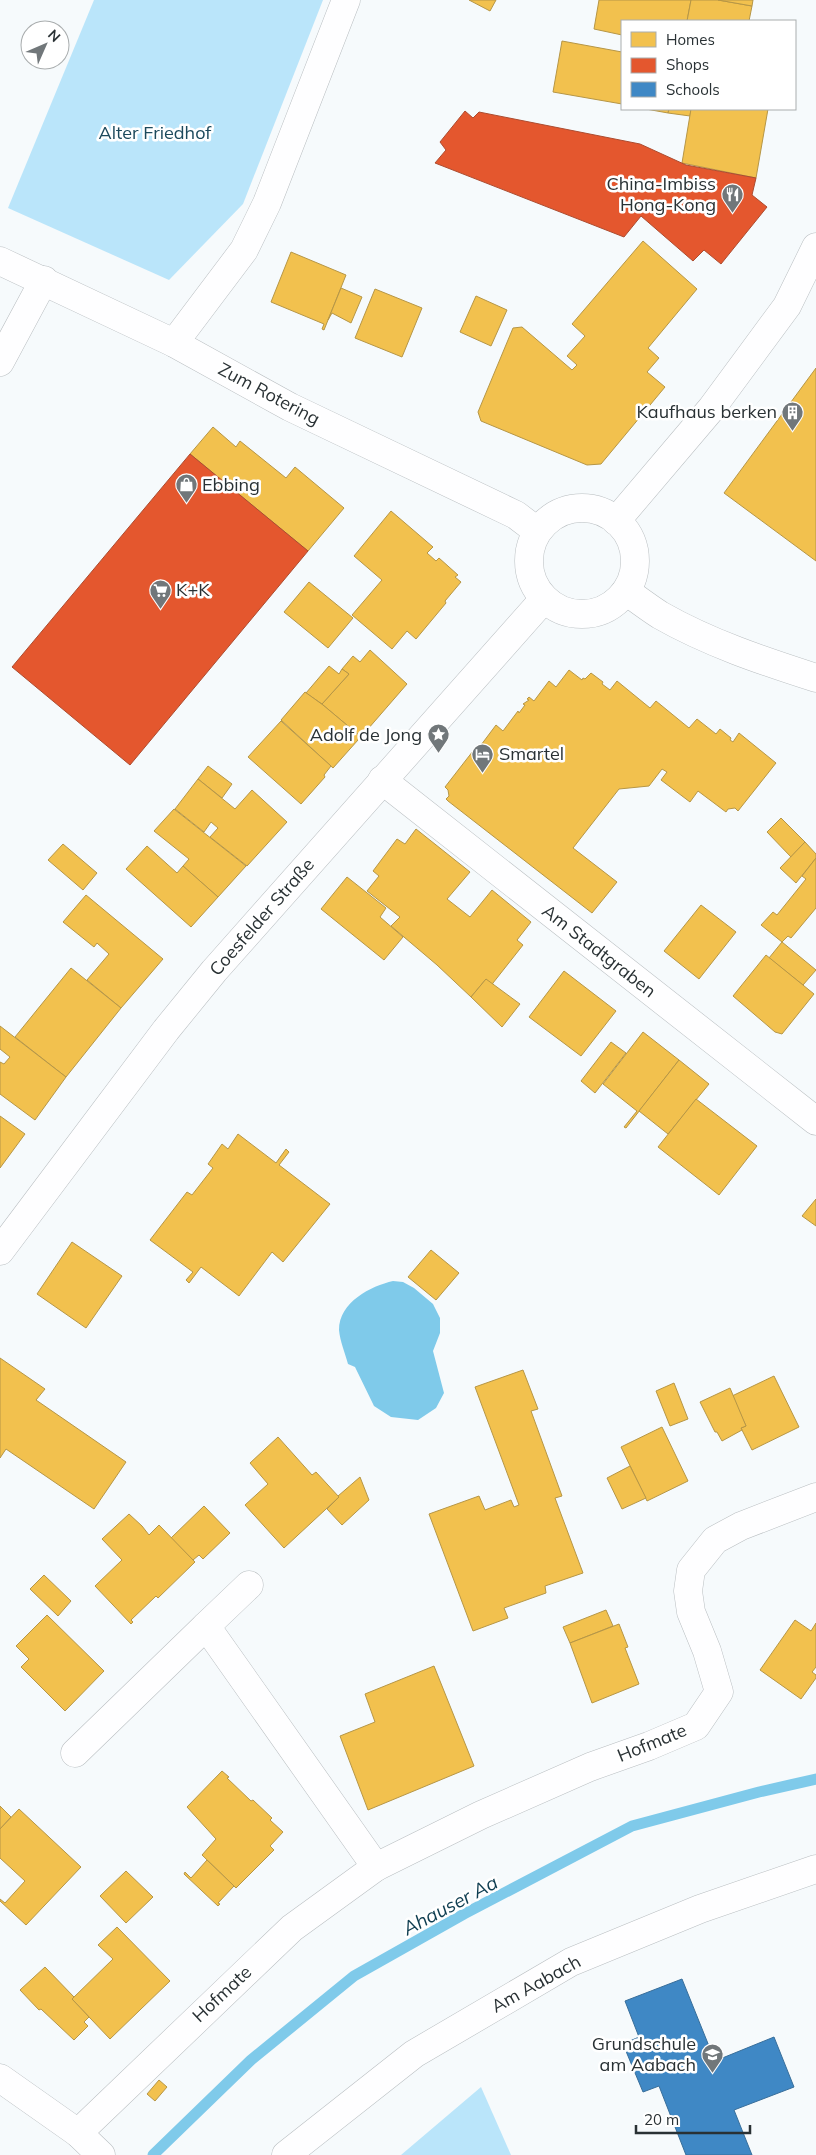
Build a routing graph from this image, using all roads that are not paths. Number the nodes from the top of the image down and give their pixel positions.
1 (346, 0) edge
2 (816, 247) edge
3 (0, 260) edge
4 (44, 280) junction
5 (174, 343) junction
6 (0, 362) edge
7 (616, 521) junction
8 (537, 531) junction
9 (626, 590) junction
10 (544, 599) junction
11 (816, 678) edge
12 (382, 780) junction
13 (816, 1121) edge
14 (0, 1251) edge
15 (816, 1497) edge
16 (249, 1585) dead end
17 (206, 1626) junction
18 (74, 1753) dead end
19 (376, 1867) junction
20 (816, 1869) edge
21 (0, 2078) edge
22 (78, 2132) junction
23 (102, 2155) edge
24 (286, 2155) edge

1 - 5 street
2 - 7 street
3 - 4 street, Zum Rotering
4 - 5 street, Zum Rotering
4 - 6 street
5 - 8 street, Zum Rotering
7 - 8 street
7 - 9 street
8 - 10 street
9 - 10 street
9 - 11 street
10 - 12 street, Coesfelder Straße
12 - 13 street, Am Stadtgraben
12 - 14 street, Coesfelder Straße
15 - 19 street, Hofmate
16 - 17 street
17 - 18 street
17 - 19 street
19 - 22 street, Hofmate
20 - 24 street, Am Aabach
21 - 22 street
22 - 23 street

